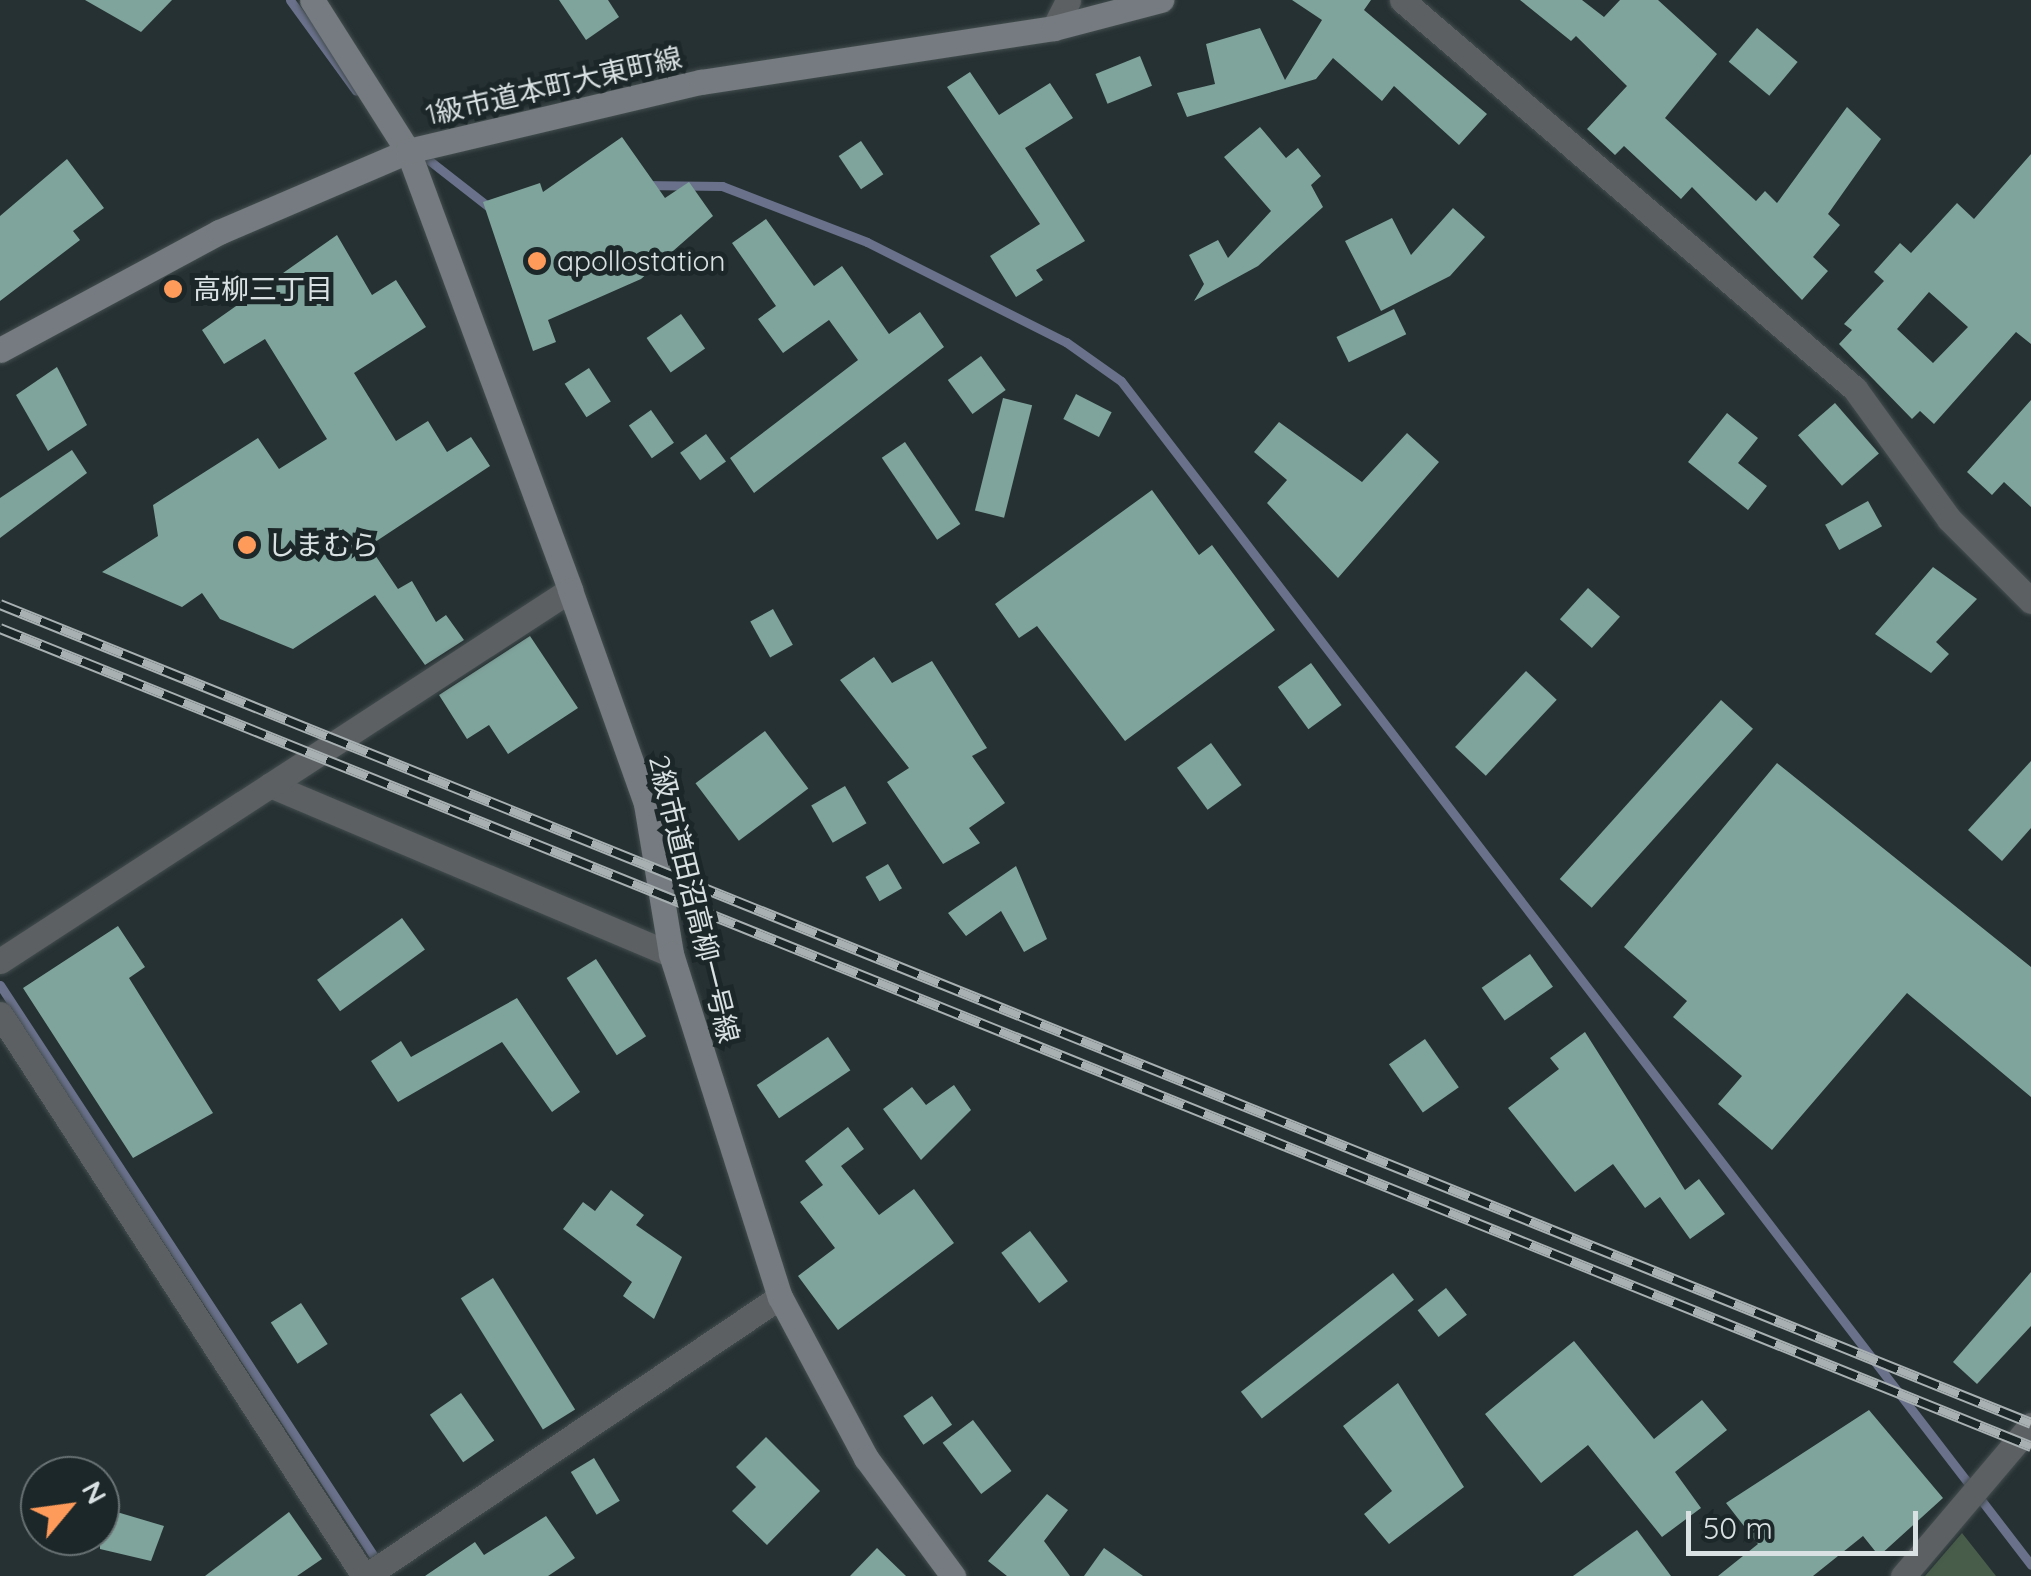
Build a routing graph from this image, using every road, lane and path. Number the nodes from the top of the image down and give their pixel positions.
1 (312, 0) edge
2 (1068, 0) edge
3 (1160, 0) edge
4 (1402, 0) edge
5 (1054, 28) junction
6 (408, 151) junction
7 (0, 350) edge
8 (570, 590) junction
9 (2031, 601) edge
10 (270, 786) junction
11 (671, 954) junction
12 (0, 961) edge
13 (0, 1014) edge
14 (780, 1297) junction
15 (2031, 1425) edge
16 (365, 1576) edge
17 (954, 1576) edge
18 (1903, 1576) edge

1 - 6 street, 2級市道田沼高柳一号線
2 - 5 street
3 - 5 street, 1級市道本町大東町線
4 - 9 street
5 - 6 street, 1級市道本町大東町線
6 - 7 street, 1級市道本町大東町線
6 - 8 street, 2級市道田沼高柳一号線
8 - 10 street
8 - 11 street, 2級市道田沼高柳一号線
10 - 11 street
10 - 12 street
11 - 14 street, 2級市道田沼高柳一号線
13 - 16 street
14 - 16 street
14 - 17 street, 2級市道田沼高柳一号線
15 - 18 street

